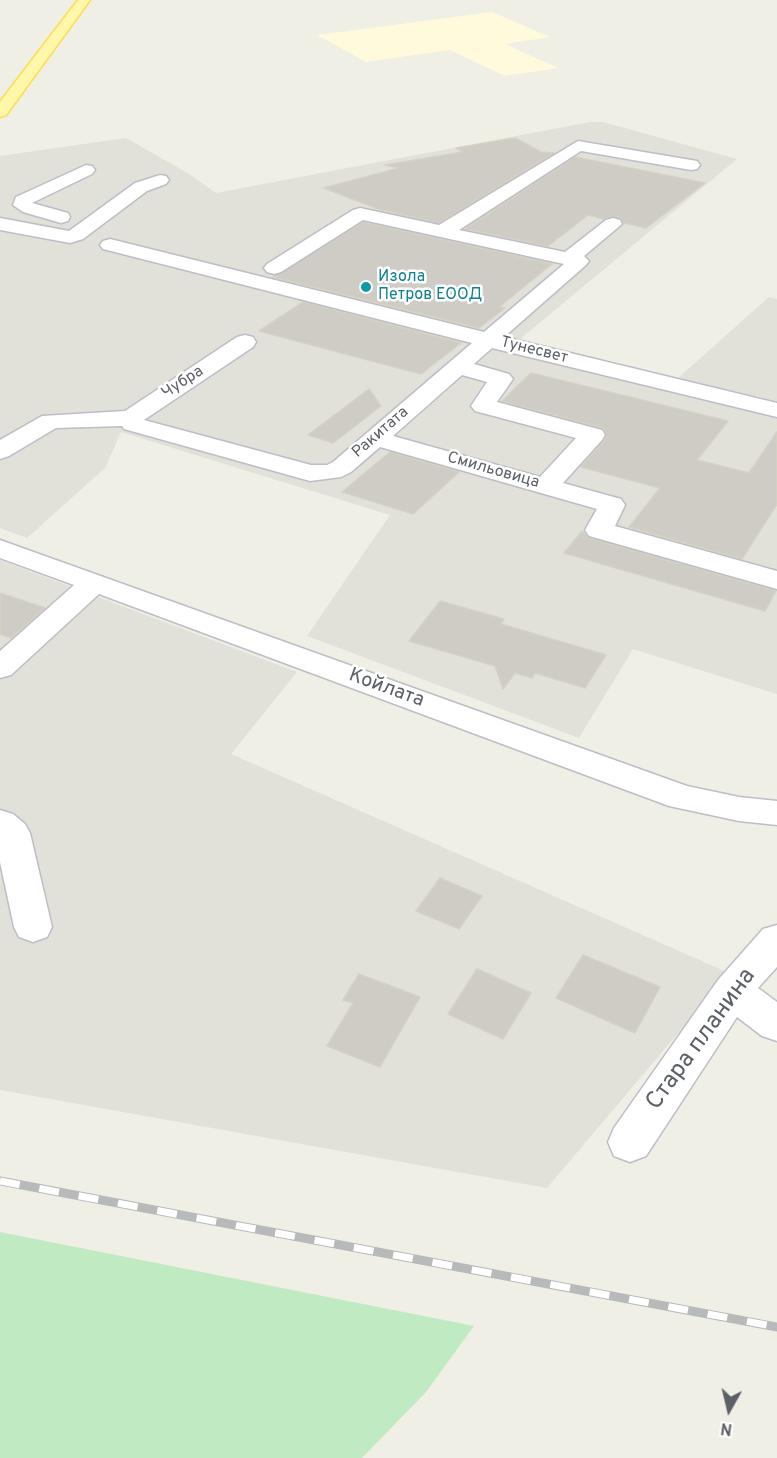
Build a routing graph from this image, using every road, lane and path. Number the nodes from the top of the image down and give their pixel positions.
1 (84, 0) edge
2 (0, 112) edge
3 (691, 165) dead end
4 (86, 170) dead end
5 (160, 180) dead end
6 (129, 182) dead end
7 (61, 217) junction
8 (0, 224) edge
9 (613, 224) dead end
10 (34, 231) junction
11 (442, 232) junction
12 (110, 245) dead end
13 (574, 260) junction
14 (274, 268) dead end
15 (490, 340) junction
16 (245, 342) dead end
17 (459, 367) junction
18 (777, 410) edge
19 (135, 422) junction
20 (374, 438) junction
21 (0, 452) edge
22 (546, 486) junction
23 (0, 548) edge
24 (777, 580) edge
25 (95, 582) junction
26 (0, 668) edge
27 (777, 813) edge
28 (0, 823) edge
29 (33, 927) dead end
30 (777, 940) edge
31 (732, 991) junction
32 (777, 1024) edge
33 (630, 1142) dead end

1 - 2 main road
3 - 11 street
4 - 7 street
5 - 10 street
6 - 7 street
7 - 10 street
8 - 10 street
9 - 13 street, Ракитата
11 - 13 street
11 - 14 street
12 - 15 street, Тунесвет
13 - 15 street, Ракитата
15 - 17 street, Ракитата
15 - 18 street, Тунесвет
16 - 19 street, Чубра
17 - 20 street, Ракитата
17 - 22 street
19 - 20 street, Ракитата
19 - 21 street, Ракитата
20 - 22 street, Смильовица
22 - 24 street, Смильовица
23 - 25 street, Койлата
25 - 26 street
25 - 27 street, Койлата
28 - 29 street
30 - 31 street, Стара планина
31 - 32 street
31 - 33 street, Стара планина

